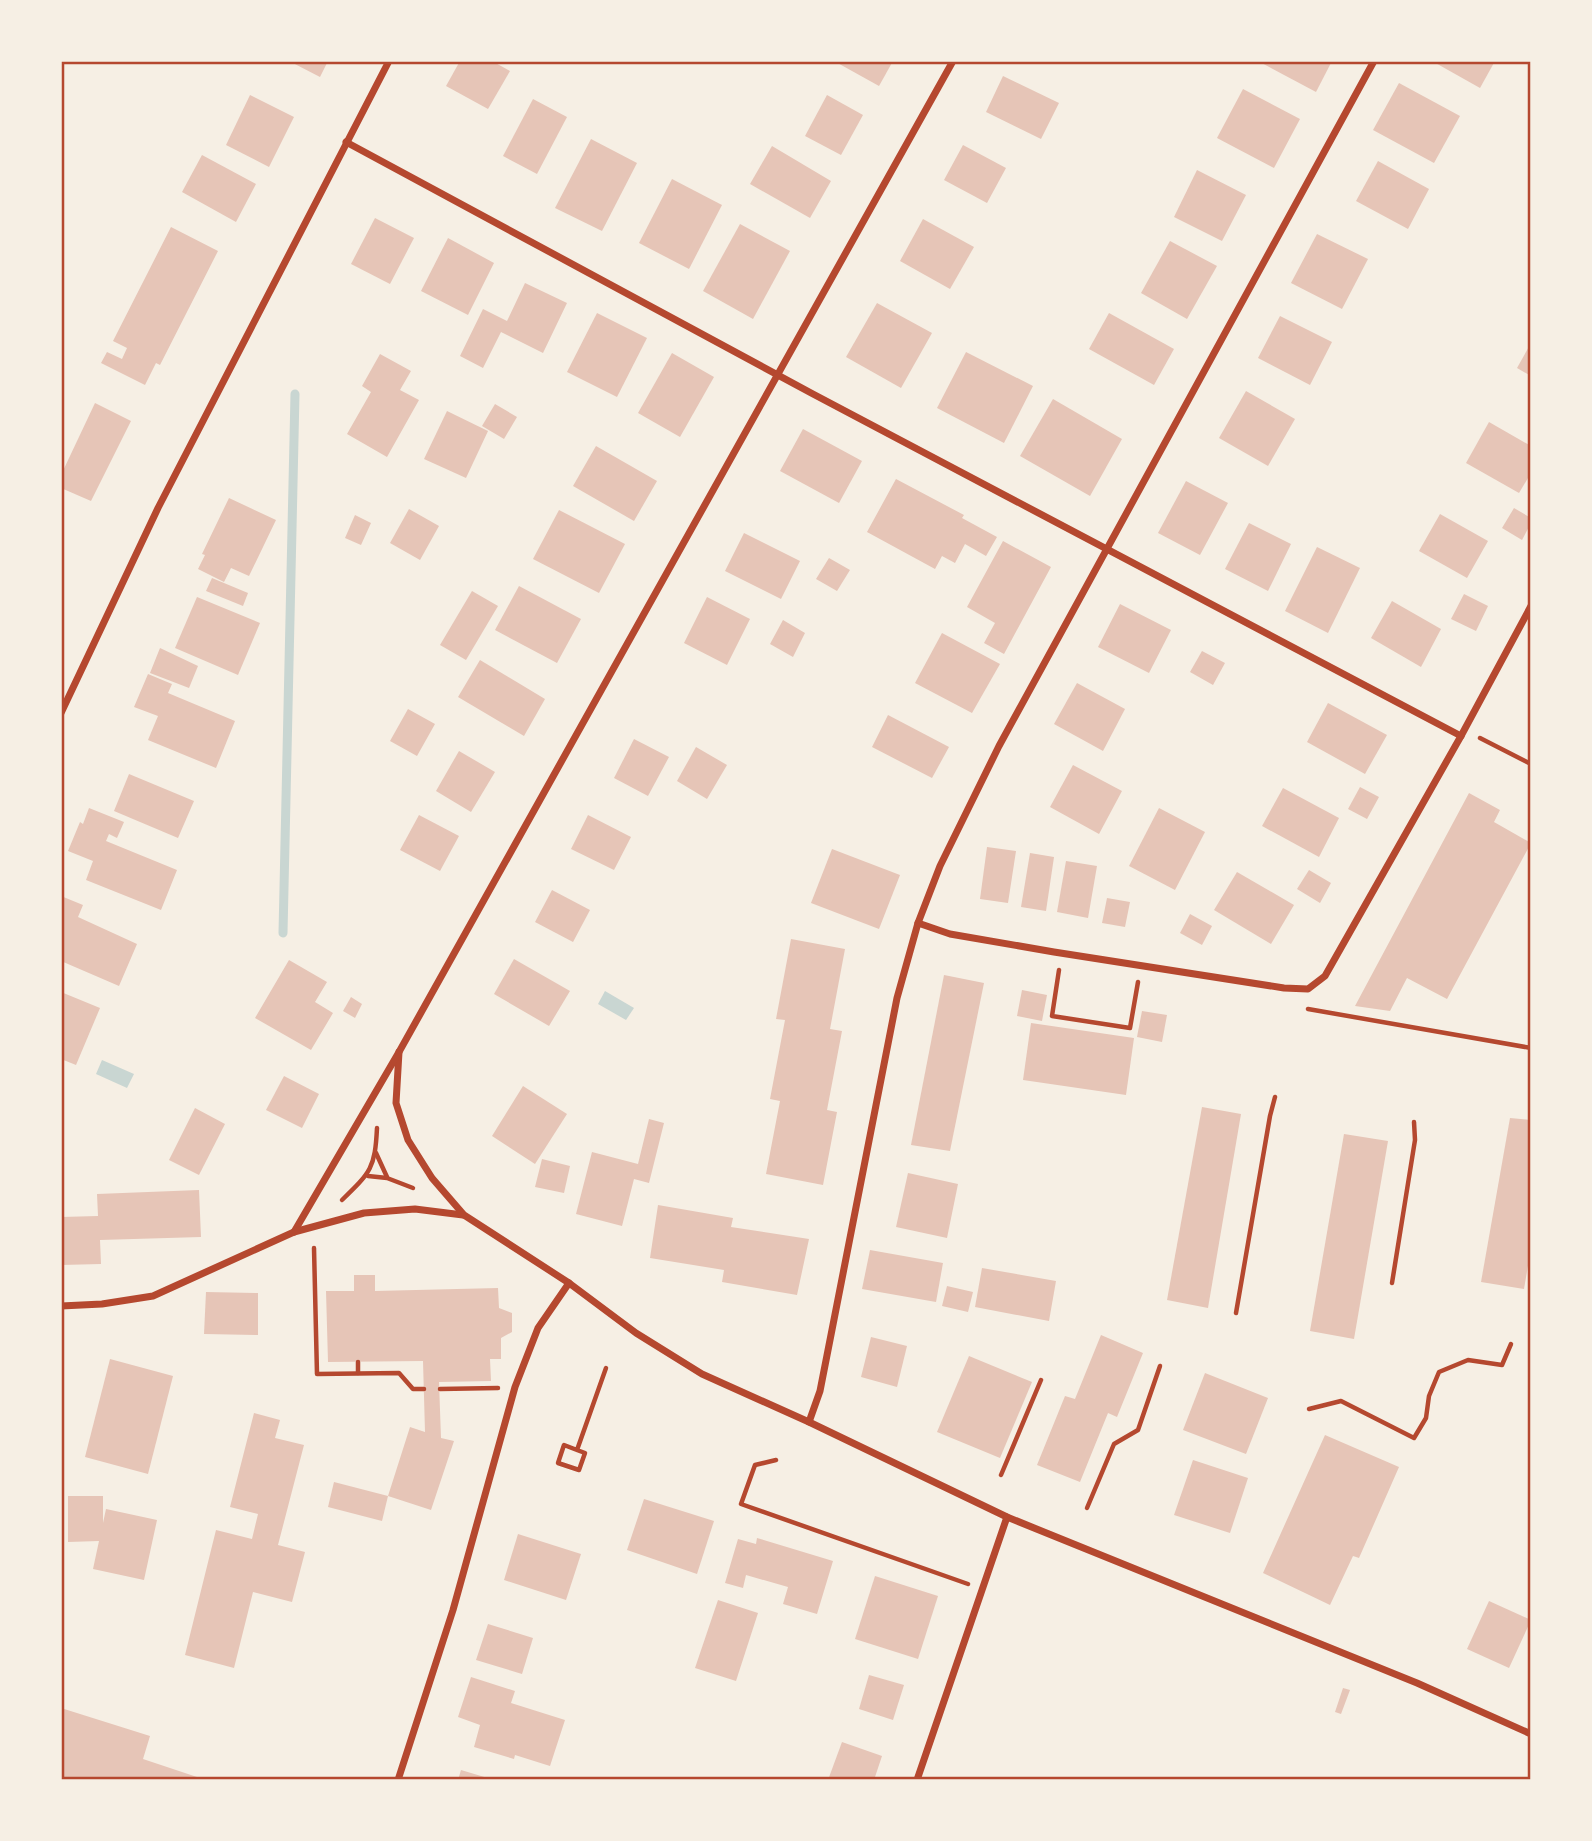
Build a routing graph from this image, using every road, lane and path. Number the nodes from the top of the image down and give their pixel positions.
1 (389, 61) edge
2 (953, 61) edge
3 (1374, 61) edge
4 (346, 142) junction
5 (776, 374) junction
6 (1106, 549) junction
7 (1531, 606) edge
8 (61, 713) edge
9 (1461, 736) junction
10 (1531, 764) edge
11 (918, 923) junction
12 (1060, 969) dead end
13 (1138, 982) dead end
14 (1284, 988) junction
15 (1531, 1048) edge
16 (399, 1052) junction
17 (1275, 1097) dead end
18 (1414, 1122) dead end
19 (378, 1123) dead end
20 (376, 1151) junction
21 (367, 1176) junction
22 (387, 1178) junction
23 (413, 1188) dead end
24 (342, 1199) dead end
25 (464, 1215) junction
26 (294, 1232) junction
27 (314, 1248) dead end
28 (569, 1283) junction
29 (1392, 1283) dead end
30 (61, 1306) edge
31 (1236, 1313) dead end
32 (1511, 1344) dead end
33 (358, 1362) dead end
34 (1160, 1366) dead end
35 (606, 1368) dead end
36 (358, 1373) junction
37 (1041, 1380) dead end
38 (515, 1387) junction
39 (424, 1389) dead end
40 (440, 1389) dead end
41 (1309, 1409) dead end
42 (809, 1422) junction
43 (577, 1450) junction
44 (776, 1460) dead end
45 (1000, 1475) dead end
46 (1087, 1508) dead end
47 (1007, 1517) junction
48 (982, 1589) junction
49 (1531, 1734) edge
50 (398, 1780) edge
51 (917, 1780) edge

1 - 4 street
2 - 5 street
3 - 6 street
4 - 5 street
4 - 8 street
5 - 6 street
5 - 16 street
6 - 9 street
6 - 11 street
7 - 9 street
9 - 10 path
9 - 14 street
11 - 14 street
11 - 42 street
12 - 13 path
14 - 15 path
16 - 25 street
16 - 26 street
17 - 31 path
18 - 29 path
19 - 20 path
20 - 21 path
20 - 22 path
21 - 22 path
21 - 24 path
22 - 23 path
25 - 26 street
25 - 28 street
26 - 30 street
27 - 36 path
28 - 38 street
28 - 42 street
32 - 41 path
33 - 36 path
34 - 46 path
35 - 43 path
36 - 39 path
37 - 45 path
38 - 40 path
38 - 50 street
42 - 47 street
43 - 43 path
44 - 48 path
47 - 48 street
47 - 49 street
48 - 51 street

